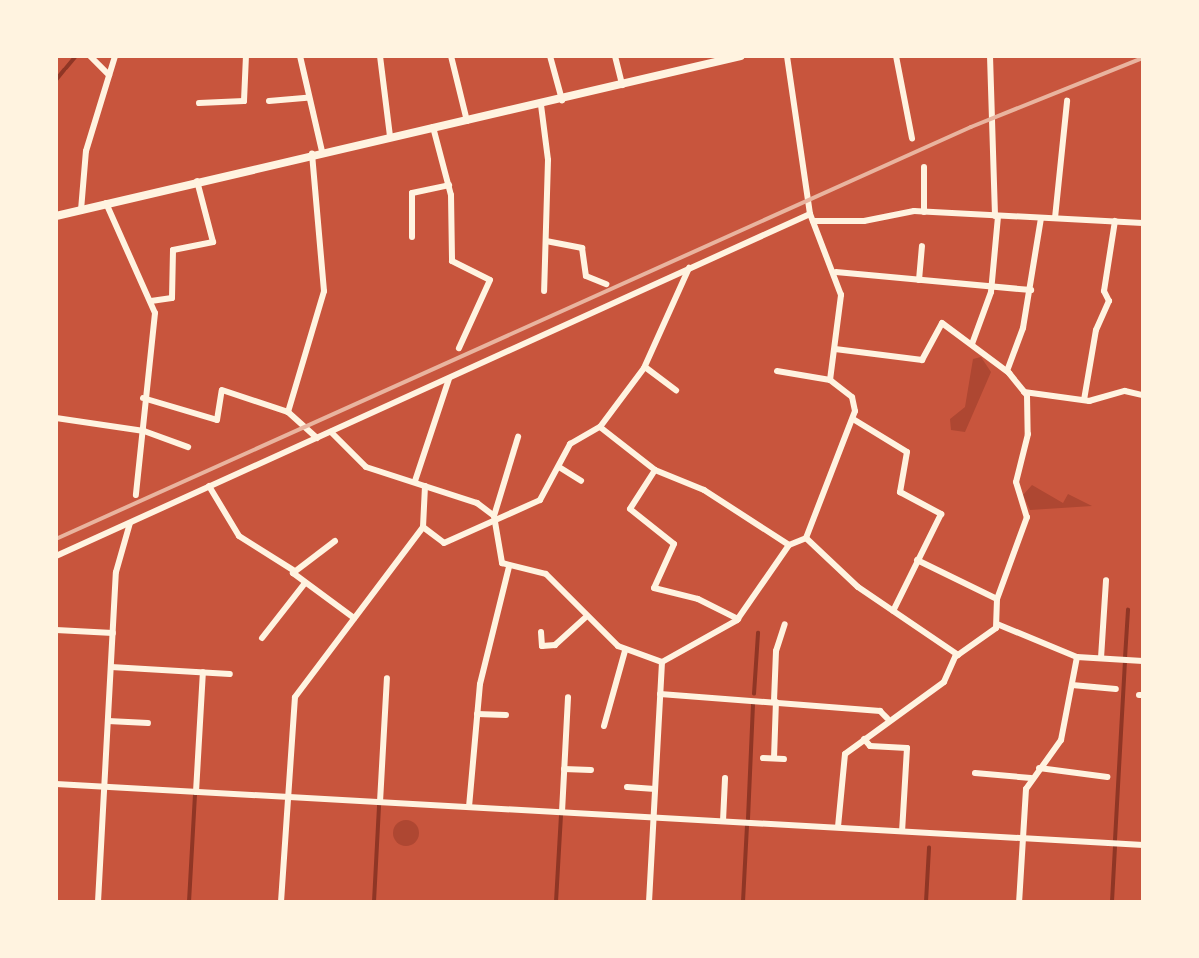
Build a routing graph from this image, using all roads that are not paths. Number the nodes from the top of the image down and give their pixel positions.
1 (90, 56) edge
2 (115, 56) edge
3 (246, 56) edge
4 (300, 56) edge
5 (380, 56) edge
6 (451, 56) edge
7 (550, 56) edge
8 (615, 56) edge
9 (741, 56) edge
10 (787, 56) edge
11 (897, 56) edge
12 (990, 56) edge
13 (711, 59) edge
14 (109, 75) junction
15 (622, 85) junction
16 (307, 98) junction
17 (562, 100) junction
18 (269, 101) dead end
19 (1067, 101) dead end
20 (199, 103) dead end
21 (541, 105) junction
22 (467, 121) junction
23 (433, 127) junction
24 (390, 136) junction
25 (912, 138) dead end
26 (322, 151) junction
27 (312, 153) junction
28 (924, 167) dead end
29 (196, 180) junction
30 (449, 186) junction
31 (106, 203) junction
32 (81, 210) junction
33 (924, 212) junction
34 (56, 216) edge
35 (996, 216) junction
36 (811, 217) junction
37 (1041, 218) junction
38 (1055, 218) junction
39 (1115, 221) junction
40 (1143, 223) edge
41 (412, 237) dead end
42 (546, 241) junction
43 (922, 246) dead end
44 (690, 268) junction
45 (836, 272) junction
46 (919, 280) junction
47 (606, 284) dead end
48 (993, 286) junction
49 (544, 290) dead end
50 (1031, 290) junction
51 (151, 302) junction
52 (972, 344) junction
53 (459, 348) dead end
54 (835, 349) junction
55 (645, 367) junction
56 (777, 371) dead end
57 (1007, 371) junction
58 (449, 379) junction
59 (831, 380) junction
60 (676, 390) dead end
61 (1024, 392) junction
62 (1143, 395) edge
63 (143, 398) junction
64 (1084, 400) junction
65 (288, 412) junction
66 (56, 418) edge
67 (852, 419) junction
68 (600, 427) junction
69 (140, 430) junction
70 (331, 432) junction
71 (517, 437) dead end
72 (317, 438) junction
73 (188, 447) dead end
74 (559, 467) junction
75 (655, 470) junction
76 (415, 481) junction
77 (581, 481) dead end
78 (209, 486) junction
79 (425, 486) junction
80 (136, 495) dead end
81 (494, 518) junction
82 (130, 523) junction
83 (423, 527) junction
84 (806, 538) junction
85 (335, 541) dead end
86 (789, 545) junction
87 (56, 556) edge
88 (917, 560) junction
89 (509, 566) junction
90 (293, 570) junction
91 (1106, 580) dead end
92 (305, 583) junction
93 (997, 599) junction
94 (892, 611) junction
95 (587, 616) junction
96 (354, 618) junction
97 (738, 619) junction
98 (785, 624) dead end
99 (997, 624) junction
100 (56, 630) edge
101 (541, 632) dead end
102 (113, 633) junction
103 (262, 638) dead end
104 (625, 651) junction
105 (958, 655) junction
106 (1077, 657) junction
107 (1101, 659) junction
108 (1143, 661) edge
109 (662, 662) junction
110 (111, 667) junction
111 (203, 672) junction
112 (230, 674) dead end
113 (387, 678) dead end
114 (1072, 685) junction
115 (1116, 689) dead end
116 (660, 694) junction
117 (568, 697) dead end
118 (775, 701) junction
119 (477, 714) junction
120 (506, 715) dead end
121 (887, 718) junction
122 (108, 721) junction
123 (148, 723) dead end
124 (604, 726) dead end
125 (864, 739) junction
126 (763, 758) dead end
127 (774, 758) junction
128 (784, 759) dead end
129 (1039, 768) junction
130 (564, 769) junction
131 (591, 770) dead end
132 (975, 773) dead end
133 (1108, 777) dead end
134 (725, 778) dead end
135 (1031, 778) junction
136 (56, 784) edge
137 (104, 787) junction
138 (627, 787) dead end
139 (655, 789) junction
140 (196, 792) junction
141 (286, 797) junction
142 (380, 802) junction
143 (470, 807) junction
144 (562, 812) junction
145 (653, 817) junction
146 (723, 821) junction
147 (838, 827) junction
148 (902, 831) junction
149 (1022, 837) junction
150 (1143, 845) edge
151 (98, 902) edge
152 (281, 902) edge
153 (649, 902) edge
154 (1019, 902) edge

1 - 14 street
2 - 14 street
3 - 20 street
4 - 16 street
5 - 24 street
6 - 22 street
7 - 17 street
8 - 15 street
9 - 13 main road
10 - 36 street
11 - 25 street
12 - 35 street
13 - 15 main road
14 - 32 street
15 - 17 main road
16 - 18 street
16 - 26 street
17 - 21 main road
19 - 38 street
21 - 22 main road
21 - 42 street
22 - 23 main road
23 - 24 main road
23 - 30 street
24 - 26 main road
26 - 27 main road
27 - 29 main road
27 - 65 street
28 - 33 street
29 - 31 main road
29 - 51 street
30 - 41 street
30 - 53 street
31 - 32 main road
31 - 51 street
32 - 34 main road
33 - 35 street
33 - 36 street
35 - 37 street
35 - 48 street
36 - 44 street
36 - 45 street
37 - 38 street
37 - 50 street
38 - 39 street
39 - 40 street
39 - 64 street
42 - 47 street
42 - 49 street
43 - 46 street
44 - 55 street
44 - 58 street
45 - 46 street
45 - 54 street
46 - 48 street
48 - 50 street
48 - 52 street
50 - 57 street
51 - 63 street
52 - 54 street
52 - 57 street
54 - 59 street
55 - 60 street
55 - 68 street
56 - 59 street
57 - 61 street
58 - 70 street
58 - 76 street
59 - 67 street
61 - 64 street
61 - 93 street
62 - 64 street
63 - 65 street
63 - 69 street
65 - 72 street
66 - 69 street
67 - 84 street
67 - 88 street
68 - 74 street
68 - 75 street
69 - 73 street
69 - 80 street
70 - 72 street
70 - 76 street
71 - 81 street
72 - 78 street
74 - 77 street
74 - 81 street
75 - 86 street
75 - 97 street
76 - 79 street
78 - 82 street
78 - 90 street
79 - 81 street
79 - 83 street
81 - 83 street
81 - 89 street
82 - 87 street
82 - 102 street
83 - 96 street
84 - 86 street
84 - 94 street
85 - 90 street
86 - 97 street
88 - 93 street
88 - 94 street
89 - 95 street
89 - 119 street
90 - 92 street
91 - 107 street
92 - 96 street
92 - 103 street
93 - 99 street
94 - 105 street
95 - 101 street
95 - 104 street
96 - 141 street
97 - 109 street
98 - 118 street
99 - 105 street
99 - 106 street
100 - 102 street
102 - 110 street
104 - 109 street
104 - 124 street
105 - 121 street
106 - 107 street
106 - 114 street
107 - 108 street
109 - 116 street
110 - 111 street
110 - 122 street
111 - 112 street
111 - 140 street
113 - 142 street
114 - 115 street
114 - 129 street
116 - 118 street
116 - 139 street
117 - 130 street
118 - 121 street
118 - 127 street
119 - 120 street
119 - 143 street
121 - 125 street
122 - 123 street
122 - 137 street
125 - 147 street
125 - 148 street
126 - 127 street
127 - 128 street
129 - 133 street
129 - 135 street
130 - 131 street
130 - 144 street
132 - 135 street
134 - 146 street
135 - 149 street
136 - 137 street
137 - 140 street
137 - 151 street
138 - 139 street
139 - 145 street
140 - 141 street
141 - 142 street
141 - 152 street
142 - 143 street
143 - 144 street
144 - 145 street
145 - 146 street
145 - 153 street
146 - 147 street
147 - 148 street
148 - 149 street
149 - 150 street
149 - 154 street

